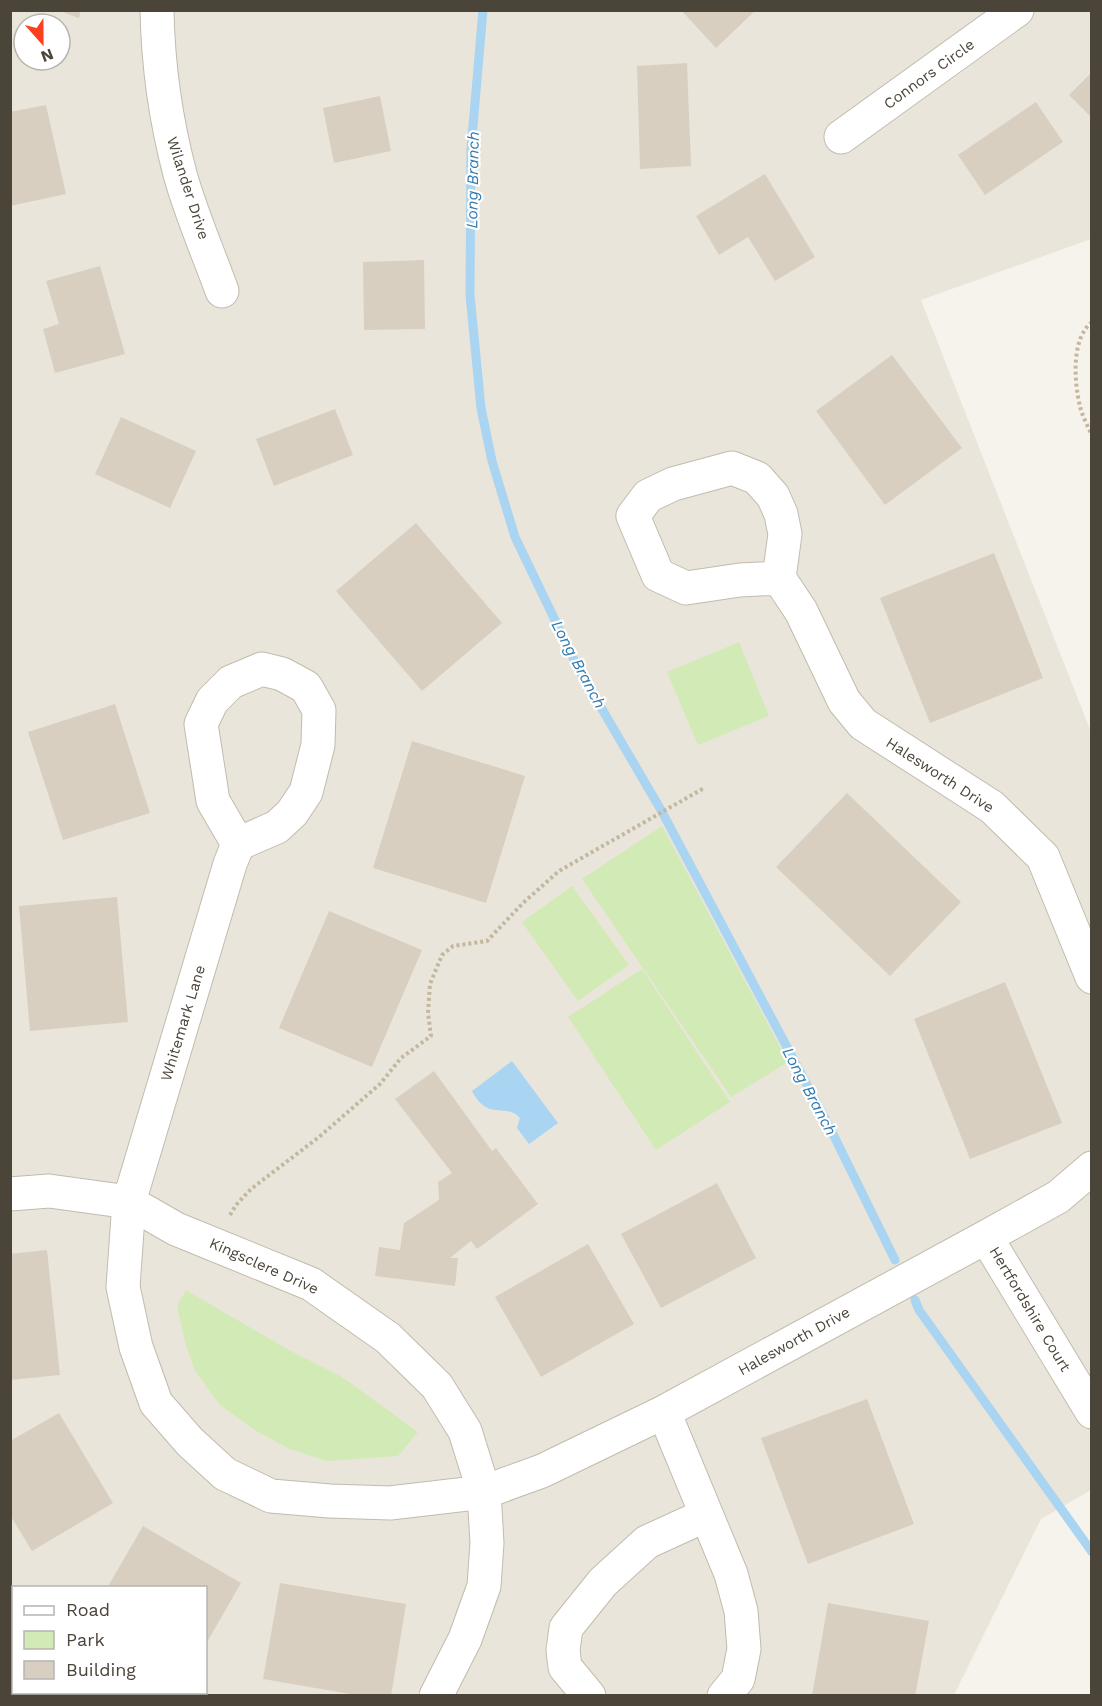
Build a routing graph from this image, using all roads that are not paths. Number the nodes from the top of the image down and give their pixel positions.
1 (157, 10) edge
2 (1017, 10) edge
3 (840, 137) dead end
4 (222, 291) dead end
5 (779, 578) junction
6 (238, 844) junction
7 (1092, 977) edge
8 (1092, 1168) edge
9 (10, 1194) edge
10 (129, 1202) junction
11 (986, 1237) junction
12 (664, 1412) junction
13 (1092, 1412) edge
14 (484, 1492) junction
15 (706, 1515) junction
16 (436, 1695) edge
17 (589, 1695) edge
18 (724, 1695) edge

1 - 4 street, Wilander Drive
2 - 3 street, Connors Circle
5 - 5 street
5 - 7 street, Halesworth Drive
6 - 6 street
6 - 10 street, Whitemark Lane
8 - 11 street, Halesworth Drive
9 - 10 street, Kingsclere Drive
10 - 14 street, Kingsclere Drive
10 - 14 street
11 - 12 street, Halesworth Drive
11 - 13 street, Hertfordshire Court
12 - 14 street, Halesworth Drive
12 - 15 street
14 - 16 street, Kingsclere Drive
15 - 17 street
15 - 18 street

